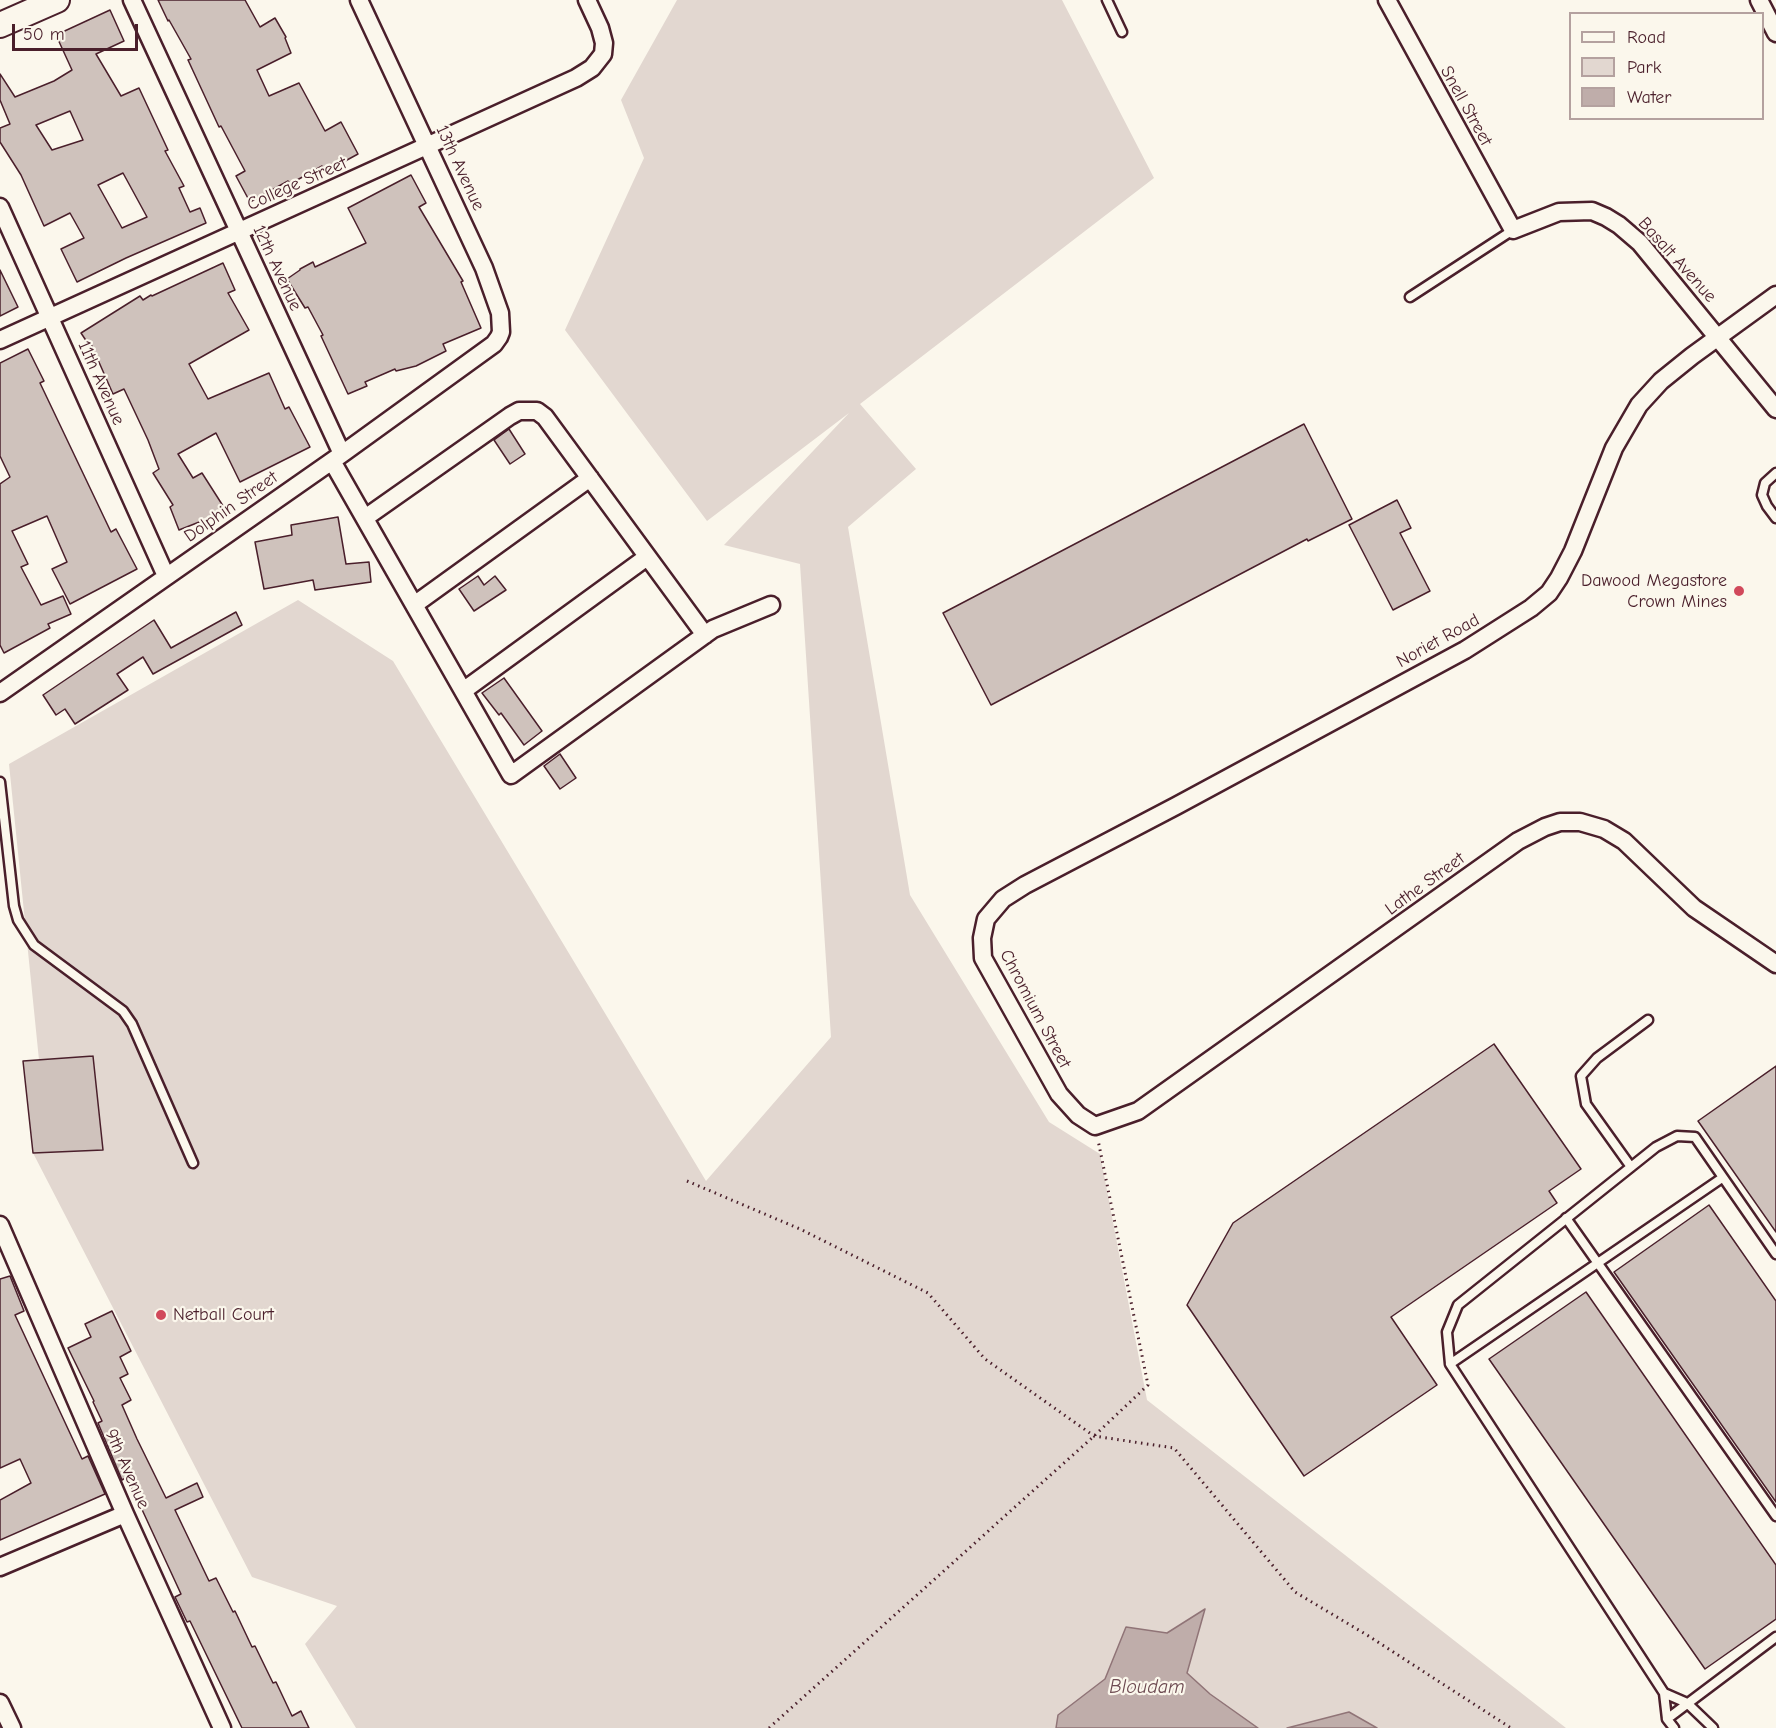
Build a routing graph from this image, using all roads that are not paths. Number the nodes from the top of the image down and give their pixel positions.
1 (57, 0) edge
2 (132, 0) edge
3 (359, 0) edge
4 (587, 0) edge
5 (1107, 0) edge
6 (1387, 0) edge
7 (1759, 0) edge
8 (0, 25) edge
9 (1122, 32) dead end
10 (1776, 33) edge
11 (428, 146) junction
12 (0, 207) edge
13 (1514, 230) junction
14 (239, 232) junction
15 (1776, 295) edge
16 (1410, 297) dead end
17 (50, 318) junction
18 (1719, 338) junction
19 (0, 340) edge
20 (484, 352) joint
21 (1776, 409) edge
22 (337, 457) junction
23 (1776, 473) edge
24 (590, 478) junction
25 (365, 518) junction
26 (1776, 518) edge
27 (647, 557) junction
28 (166, 576) junction
29 (414, 605) junction
30 (771, 605) dead end
31 (705, 635) junction
32 (463, 691) junction
33 (0, 693) edge
34 (0, 782) edge
35 (1003, 899) joint
36 (1776, 964) edge
37 (1648, 1020) dead end
38 (1095, 1126) joint
39 (193, 1163) dead end
40 (1631, 1167) junction
41 (1722, 1178) junction
42 (1566, 1218) junction
43 (0, 1225) edge
44 (1776, 1254) edge
45 (6, 1255) edge
46 (1597, 1263) junction
47 (1450, 1364) junction
48 (125, 1514) junction
49 (1776, 1516) edge
50 (0, 1567) edge
51 (1776, 1637) edge
52 (1664, 1694) junction
53 (0, 1703) edge
54 (1687, 1703) junction
55 (1667, 1719) junction
56 (12, 1728) edge
57 (222, 1728) edge
58 (1674, 1728) edge
59 (1713, 1728) edge

1 - 8 main road
2 - 14 street, 12th Avenue
3 - 11 street, 13th Avenue
4 - 11 street, College Street
5 - 9 lane
6 - 13 street, Snell Street
7 - 10 street
11 - 14 street, College Street
11 - 20 street, 13th Avenue
12 - 17 street, 11th Avenue
13 - 16 lane
13 - 18 street, Basalt Avenue
14 - 17 street, College Street
14 - 22 street, 12th Avenue
15 - 18 street, Noriet Road
17 - 19 street, College Street
17 - 28 street, 11th Avenue
18 - 21 street, Basalt Avenue
18 - 35 street, Noriet Road
20 - 22 street, Dolphin Street
22 - 25 street, 12th Avenue
22 - 28 street, Dolphin Street
23 - 26 lane
24 - 25 street
24 - 27 street
24 - 29 street
25 - 29 street, 12th Avenue
27 - 31 street
27 - 32 street
28 - 33 street, Dolphin Street
29 - 32 street, 12th Avenue
30 - 31 street
31 - 32 street, 12th Avenue
34 - 39 lane
35 - 38 street, Chromium Street
36 - 38 street, Lathe Street
37 - 40 lane
40 - 41 lane
40 - 42 lane
41 - 44 lane
41 - 46 lane
42 - 46 lane
42 - 47 lane
43 - 45 street, 9th Avenue
45 - 48 street, 9th Avenue
46 - 47 lane
46 - 49 lane
47 - 52 lane
48 - 50 street
48 - 57 street, 9th Avenue
51 - 54 lane
52 - 54 lane
52 - 55 lane
53 - 56 street
54 - 55 lane
54 - 59 lane
55 - 58 lane

